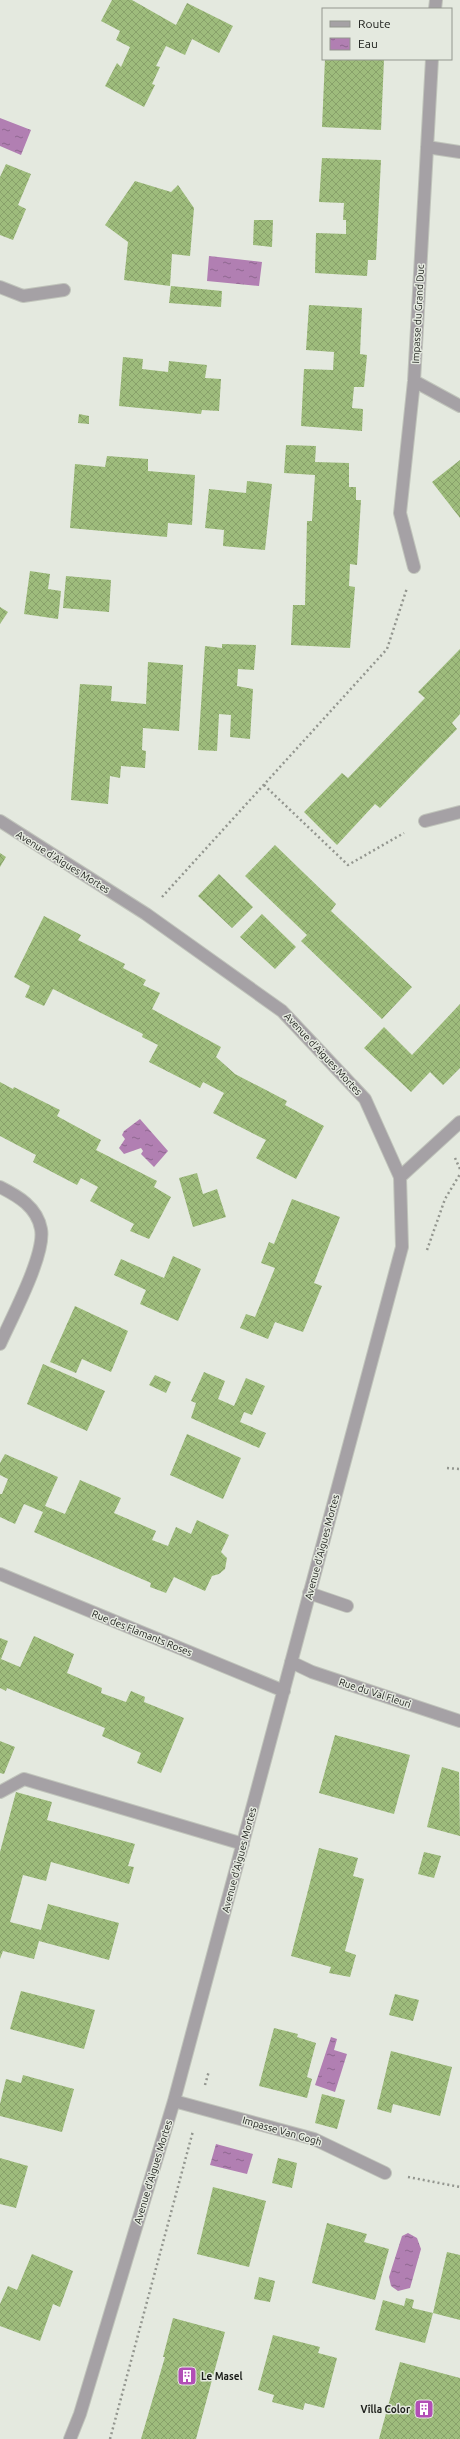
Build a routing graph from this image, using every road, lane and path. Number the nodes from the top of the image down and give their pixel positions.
1 (432, 60) edge
2 (427, 147) junction
3 (460, 152) edge
4 (0, 287) edge
5 (64, 290) dead end
6 (414, 381) junction
7 (460, 406) edge
8 (414, 567) joint
9 (264, 785) junction
10 (460, 812) edge
11 (0, 821) edge
12 (425, 821) joint
13 (146, 914) junction
14 (460, 1122) edge
15 (400, 1177) junction
16 (0, 1186) edge
17 (0, 1344) edge
18 (447, 1468) dead end
19 (460, 1469) edge
20 (0, 1574) edge
21 (310, 1593) junction
22 (347, 1606) dead end
23 (291, 1662) junction
24 (284, 1691) junction
25 (460, 1721) edge
26 (0, 1792) edge
27 (243, 1844) junction
28 (174, 2101) junction
29 (385, 2173) joint
30 (460, 2188) edge
31 (70, 2439) edge

1 - 2 street, Impasse du Grand Duc
2 - 3 street
2 - 6 street, Impasse du Grand Duc
4 - 5 street
6 - 7 street
6 - 8 street, Impasse du Grand Duc
8 - 9 path
9 - 12 path
9 - 13 path
10 - 12 street
11 - 13 street, Avenue d'Aigues Mortes
13 - 15 street, Avenue d'Aigues Mortes
14 - 15 street
15 - 21 street, Avenue d'Aigues Mortes
16 - 17 street
18 - 19 path
20 - 24 street, Rue des Flamants Roses
21 - 22 street
21 - 23 street, Avenue d'Aigues Mortes
23 - 24 street, Avenue d'Aigues Mortes
23 - 25 street, Rue du Val Fleuri
24 - 27 street, Avenue d'Aigues Mortes
26 - 27 street
27 - 28 street, Avenue d'Aigues Mortes
28 - 29 street, Impasse Van Gogh
28 - 31 street, Avenue d'Aigues Mortes
29 - 30 path

